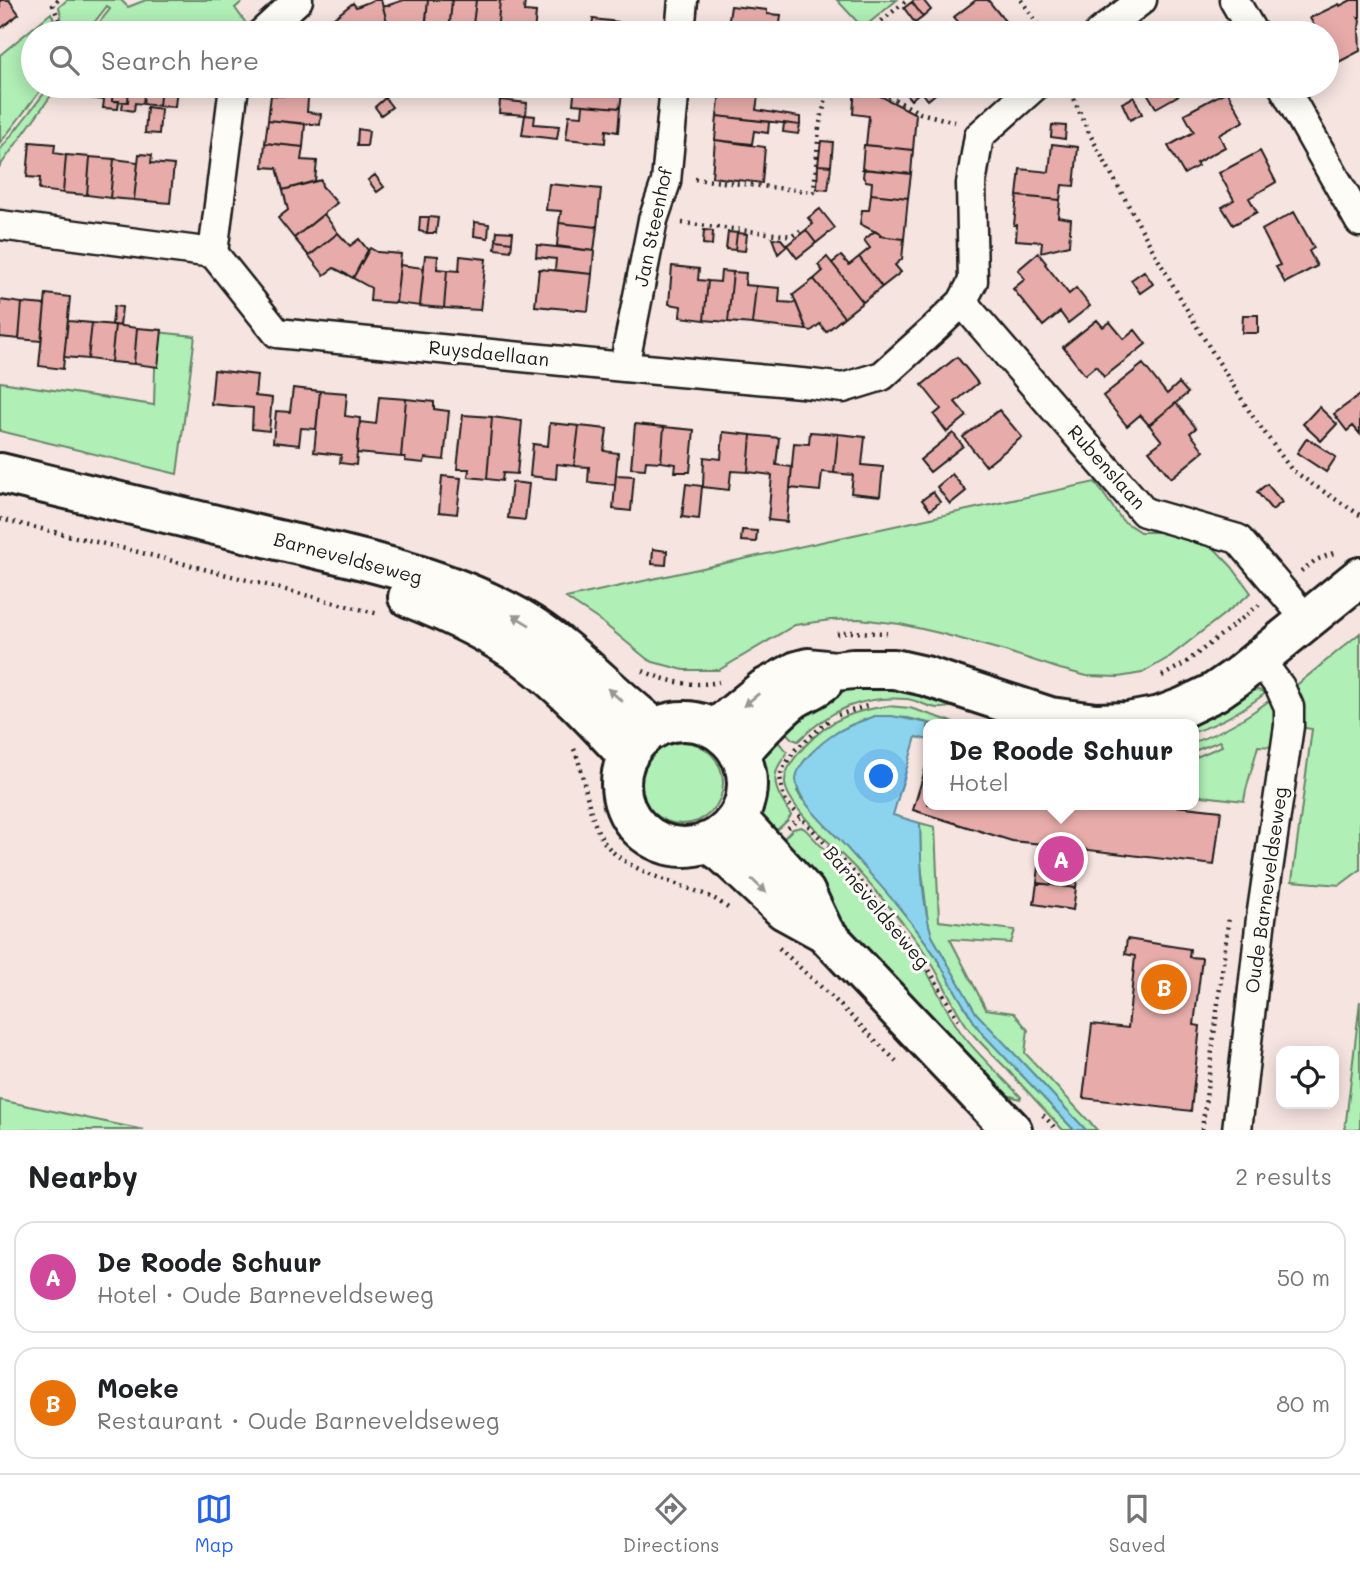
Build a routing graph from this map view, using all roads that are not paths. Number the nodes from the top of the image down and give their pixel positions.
1 (299, 0) edge
2 (683, 0) edge
3 (1142, 0) edge
4 (1234, 0) edge
5 (275, 21) edge
6 (681, 21) edge
7 (1115, 21) edge
8 (1246, 21) edge
9 (232, 98) edge
10 (674, 98) edge
11 (1022, 98) edge
12 (1290, 98) edge
13 (1360, 222) edge
14 (0, 226) edge
15 (213, 253) junction
16 (967, 291) junction
17 (624, 367) junction
18 (0, 473) edge
19 (0, 492) edge
20 (1353, 563) edge
21 (1307, 620) junction
22 (1259, 659) junction
23 (1065, 719) edge
24 (1144, 719) edge
25 (655, 728) junction
26 (727, 742) junction
27 (628, 756) junction
28 (738, 816) junction
29 (707, 842) junction
30 (824, 932) junction
31 (1027, 1122) edge
32 (1237, 1130) edge

1 - 5 street
2 - 6 street
3 - 7 street
4 - 8 street
9 - 15 street
10 - 17 street, Jan Steenhof
11 - 16 street
12 - 13 street
14 - 15 street
15 - 17 street, Ruysdaellaan
16 - 17 street, Ruysdaellaan
16 - 21 street, Rubenslaan
25 -> 18 main road, Barneveldseweg
19 - 27 main road, Barneveldseweg
20 - 21 main road
21 - 22 main road
22 - 24 main road
22 - 32 street, Oude Barneveldseweg
23 - 26 main road
25 - 26 main road
25 - 27 main road
26 - 28 main road
27 - 29 main road
28 - 29 main road
28 - 30 main road
29 -> 30 main road
30 - 31 main road

